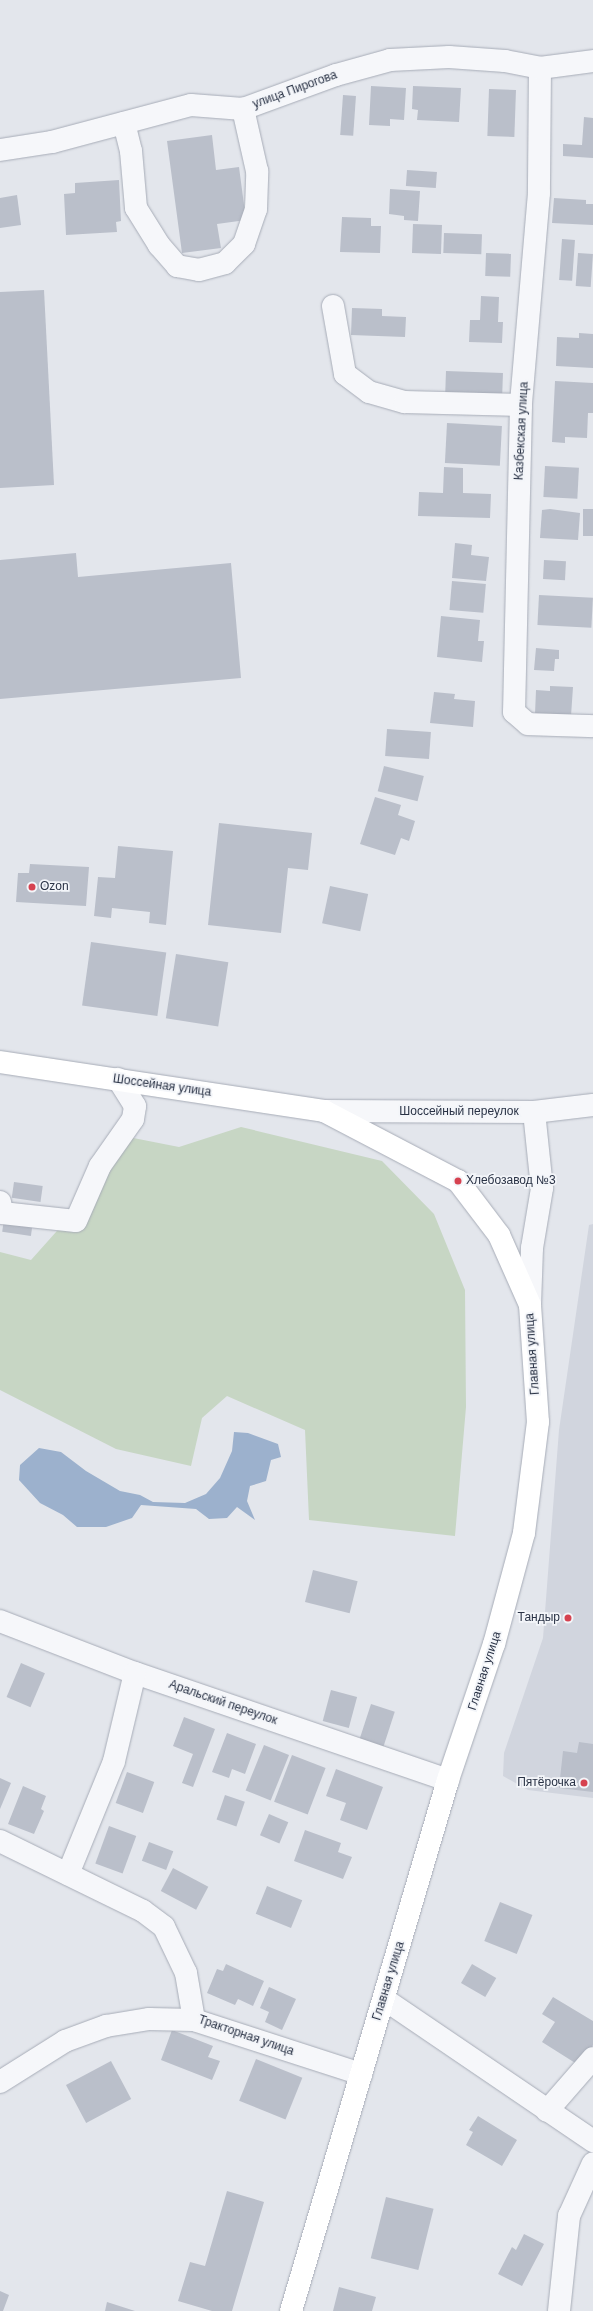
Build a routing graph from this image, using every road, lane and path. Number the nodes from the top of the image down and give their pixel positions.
1 (593, 61) edge
2 (540, 68) junction
3 (243, 109) junction
4 (124, 123) junction
5 (0, 150) edge
6 (333, 306) dead end
7 (521, 404) junction
8 (593, 726) edge
9 (0, 1062) edge
10 (118, 1079) junction
11 (593, 1105) edge
12 (324, 1111) junction
13 (534, 1112) junction
14 (0, 1202) edge
15 (530, 1305) junction
16 (0, 1621) edge
17 (134, 1673) junction
18 (448, 1780) junction
19 (0, 1841) edge
20 (68, 1874) junction
21 (384, 1999) junction
22 (194, 2020) junction
23 (593, 2058) edge
24 (361, 2074) junction
25 (0, 2082) edge
26 (547, 2112) junction
27 (593, 2141) edge
28 (593, 2164) edge
29 (291, 2311) edge
30 (559, 2311) edge

1 - 2 street, улица Пирогова
2 - 3 street, улица Пирогова
2 - 7 street, Казбекская улица
3 - 4 street, улица Пирогова
3 - 4 street
4 - 5 street, улица Пирогова
6 - 7 street
7 - 8 street, Казбекская улица
9 - 10 main road, Шоссейная улица
10 - 12 main road, Шоссейная улица
10 - 14 street
11 - 13 street, Шоссейный переулок
12 - 13 street, Шоссейный переулок
12 - 15 main road, Главная улица
13 - 15 street
15 - 18 main road, Главная улица
16 - 17 street, Аральский переулок
17 - 18 street, Аральский переулок
17 - 20 street
18 - 21 main road, Главная улица
19 - 20 street, Тракторная улица
20 - 22 street, Тракторная улица
21 - 24 main road, Главная улица
21 - 26 street
22 - 24 street, Тракторная улица
22 - 25 street
23 - 26 street
24 - 29 main road, Главная улица
26 - 27 street
28 - 30 street

